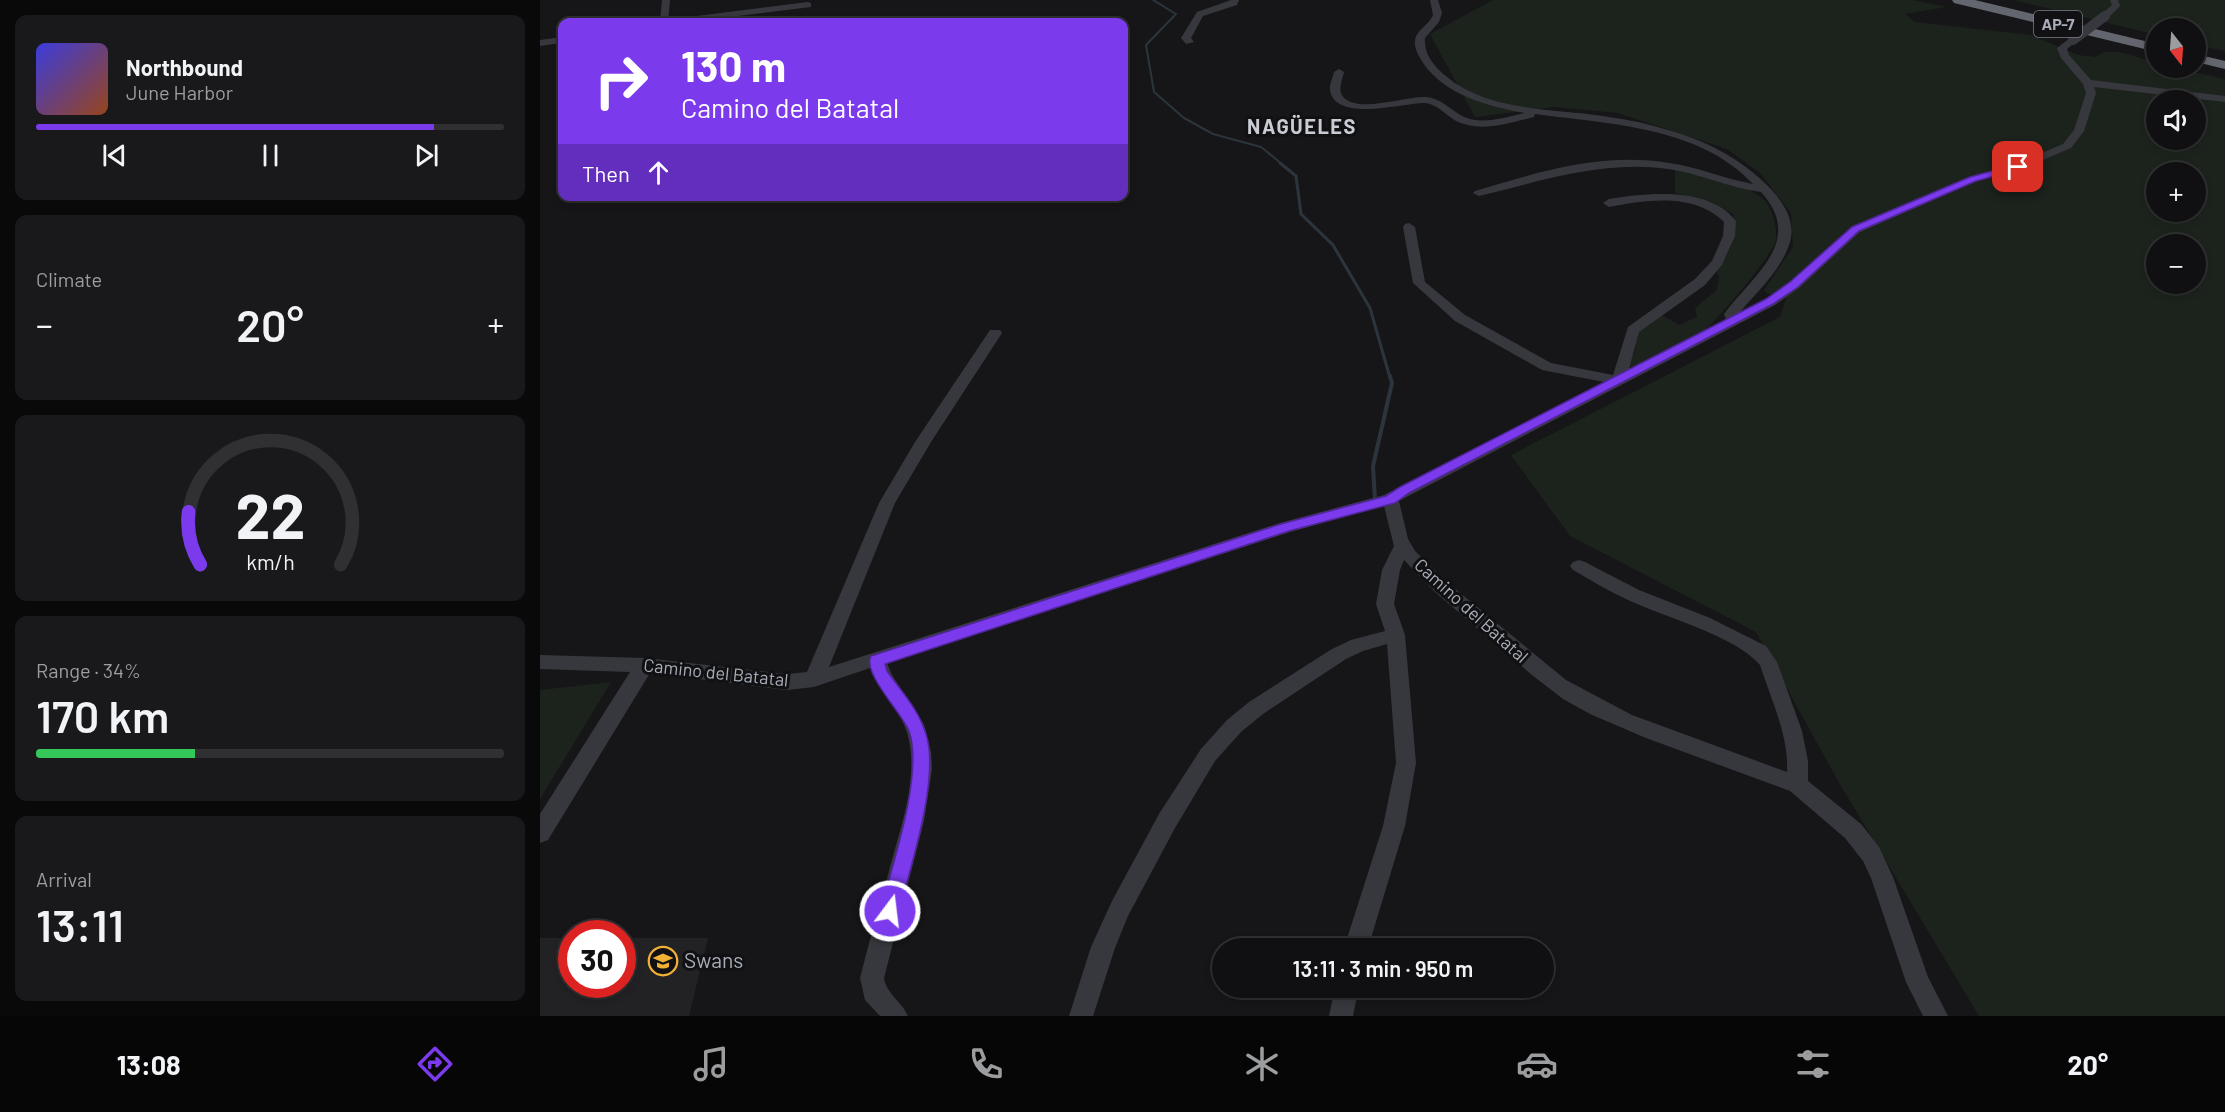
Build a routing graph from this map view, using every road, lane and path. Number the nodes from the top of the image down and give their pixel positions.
1 (666, 0) edge
2 (1235, 0) edge
3 (1434, 0) edge
4 (1959, 0) edge
5 (1992, 0) edge
6 (2114, 0) edge
7 (808, 5) dead end
8 (664, 18) edge
9 (706, 18) edge
10 (2146, 37) edge
11 (558, 41) edge
12 (1188, 42) dead end
13 (540, 43) edge
14 (2146, 45) edge
15 (2206, 51) edge
16 (2225, 56) edge
17 (2206, 60) edge
18 (2225, 65) edge
19 (1339, 72) dead end
20 (2088, 83) junction
21 (2225, 99) edge
22 (1549, 112) junction
23 (1765, 189) junction
24 (1479, 193) dead end
25 (1609, 203) dead end
26 (1409, 227) dead end
27 (1749, 292) junction
28 (1770, 302) junction
29 (1733, 320) junction
30 (995, 333) dead end
31 (1619, 380) junction
32 (1390, 499) junction
33 (1402, 546) junction
34 (1579, 566) dead end
35 (1396, 635) junction
36 (877, 660) junction
37 (540, 662) edge
38 (645, 665) junction
39 (814, 679) junction
40 (1797, 785) junction
41 (540, 834) edge
42 (1359, 938) edge
43 (1345, 998) edge
44 (896, 1016) edge
45 (1081, 1016) edge
46 (1341, 1016) edge
47 (1936, 1016) edge

1 - 8 street
2 - 12 street
3 - 22 street
4 - 14 highway, AP-7
5 - 10 highway, AP-7
6 - 20 street, bridge
7 - 9 street
11 - 13 street
15 - 16 highway
17 - 18 highway
19 - 22 street
20 - 21 street
20 - 28 street
22 - 23 street
23 - 24 street
23 - 27 street
25 - 31 street
26 - 31 street
27 - 28 street
27 - 29 street
28 - 29 street
29 - 31 street
30 - 39 street
31 - 32 street
32 - 33 street, Camino del Batatal
32 - 36 street, Camino del Batatal
33 - 35 street
33 - 40 street, Camino del Batatal
34 - 40 street
35 - 42 street
35 - 45 street
36 - 39 street, Camino del Batatal
36 - 44 street
37 - 38 street, Camino del Batatal
38 - 39 street, Camino del Batatal
38 - 41 street
40 - 47 street, Camino del Batatal
43 - 46 street

